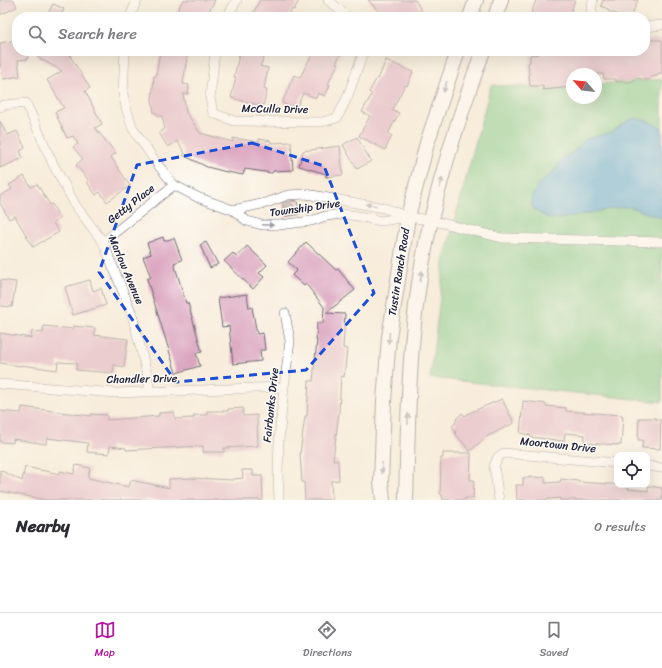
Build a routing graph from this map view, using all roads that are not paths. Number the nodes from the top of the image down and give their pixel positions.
1 (137, 0) edge
2 (238, 0) edge
3 (328, 0) edge
4 (476, 0) edge
5 (501, 0) edge
6 (593, 0) edge
7 (132, 12) edge
8 (230, 12) edge
9 (342, 12) edge
10 (472, 12) edge
11 (497, 12) edge
12 (592, 12) edge
13 (662, 24) edge
14 (650, 26) edge
15 (125, 56) edge
16 (214, 56) edge
17 (362, 56) edge
18 (456, 56) edge
19 (480, 56) edge
20 (0, 107) edge
21 (174, 185) junction
22 (306, 194) junction
23 (270, 201) junction
24 (297, 202) tunnel mouth
25 (283, 205) tunnel mouth
26 (233, 210) junction
27 (408, 217) junction
28 (430, 220) junction
29 (103, 242) junction
30 (662, 242) edge
31 (285, 313) dead end
32 (0, 384) edge
33 (284, 387) junction
34 (150, 392) junction
35 (614, 463) edge
36 (650, 466) edge
37 (662, 468) edge
38 (279, 500) edge
39 (383, 500) edge
40 (406, 500) edge
41 (499, 500) edge

1 - 7 street
2 - 8 street
3 - 9 street
4 - 10 main road
5 - 11 main road
6 - 12 street
13 - 14 street
15 - 21 street, Township Drive
16 - 17 street, McCulla Drive
18 -> 27 main road, Tustin Ranch Road
28 -> 19 main road, Tustin Ranch Road
20 - 29 street, Marlow Avenue
21 - 26 street, Township Drive
21 - 29 street, Getty Place
22 - 23 street, Township Drive
22 - 24 street, Township Drive
27 -> 22 street, Township Drive
23 - 25 street, Township Drive
23 - 26 street, Township Drive
26 -> 27 street, Township Drive
27 - 28 street, Township Drive
27 -> 39 main road, Tustin Ranch Road
28 - 30 street
40 -> 28 main road, Tustin Ranch Road
29 - 34 street, Marlow Avenue
31 - 33 street, Fairbanks Drive
32 - 34 street, Chandler Drive
33 - 34 street, Chandler Drive
33 - 38 street, Fairbanks Drive
35 - 41 street, Moortown Drive
36 - 37 street

